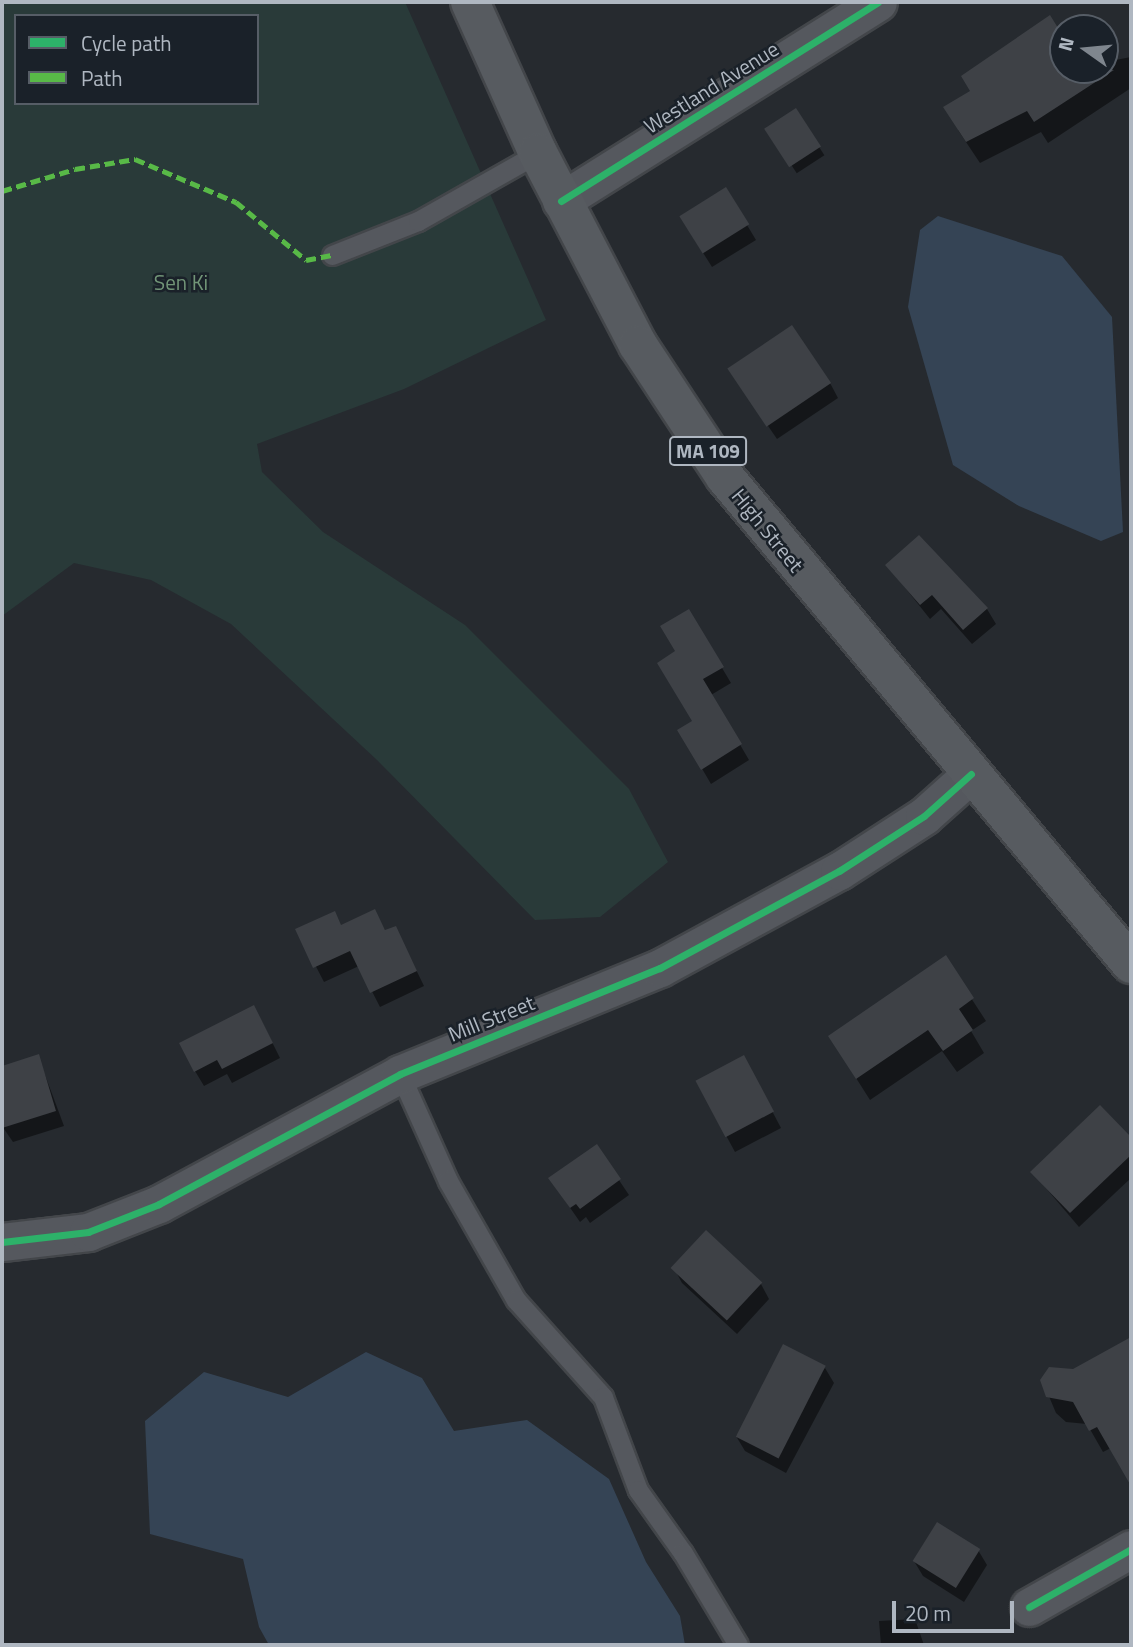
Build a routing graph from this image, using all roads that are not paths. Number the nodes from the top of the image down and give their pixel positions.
1 (470, 2) edge
2 (878, 2) edge
3 (538, 153) junction
4 (561, 201) junction
5 (332, 256) dead end
6 (971, 774) junction
7 (1131, 964) edge
8 (400, 1074) junction
9 (2, 1242) edge
10 (1131, 1549) edge
11 (1029, 1607) dead end
12 (738, 1645) edge

1 - 3 main road, High Street / MA 109
2 - 4 street, Westland Avenue
3 - 4 main road, High Street / MA 109
3 - 5 lane
4 - 6 main road, High Street / MA 109
6 - 7 main road, High Street / MA 109
6 - 8 street, Mill Street
8 - 9 street, Mill Street
8 - 12 lane
10 - 11 street

